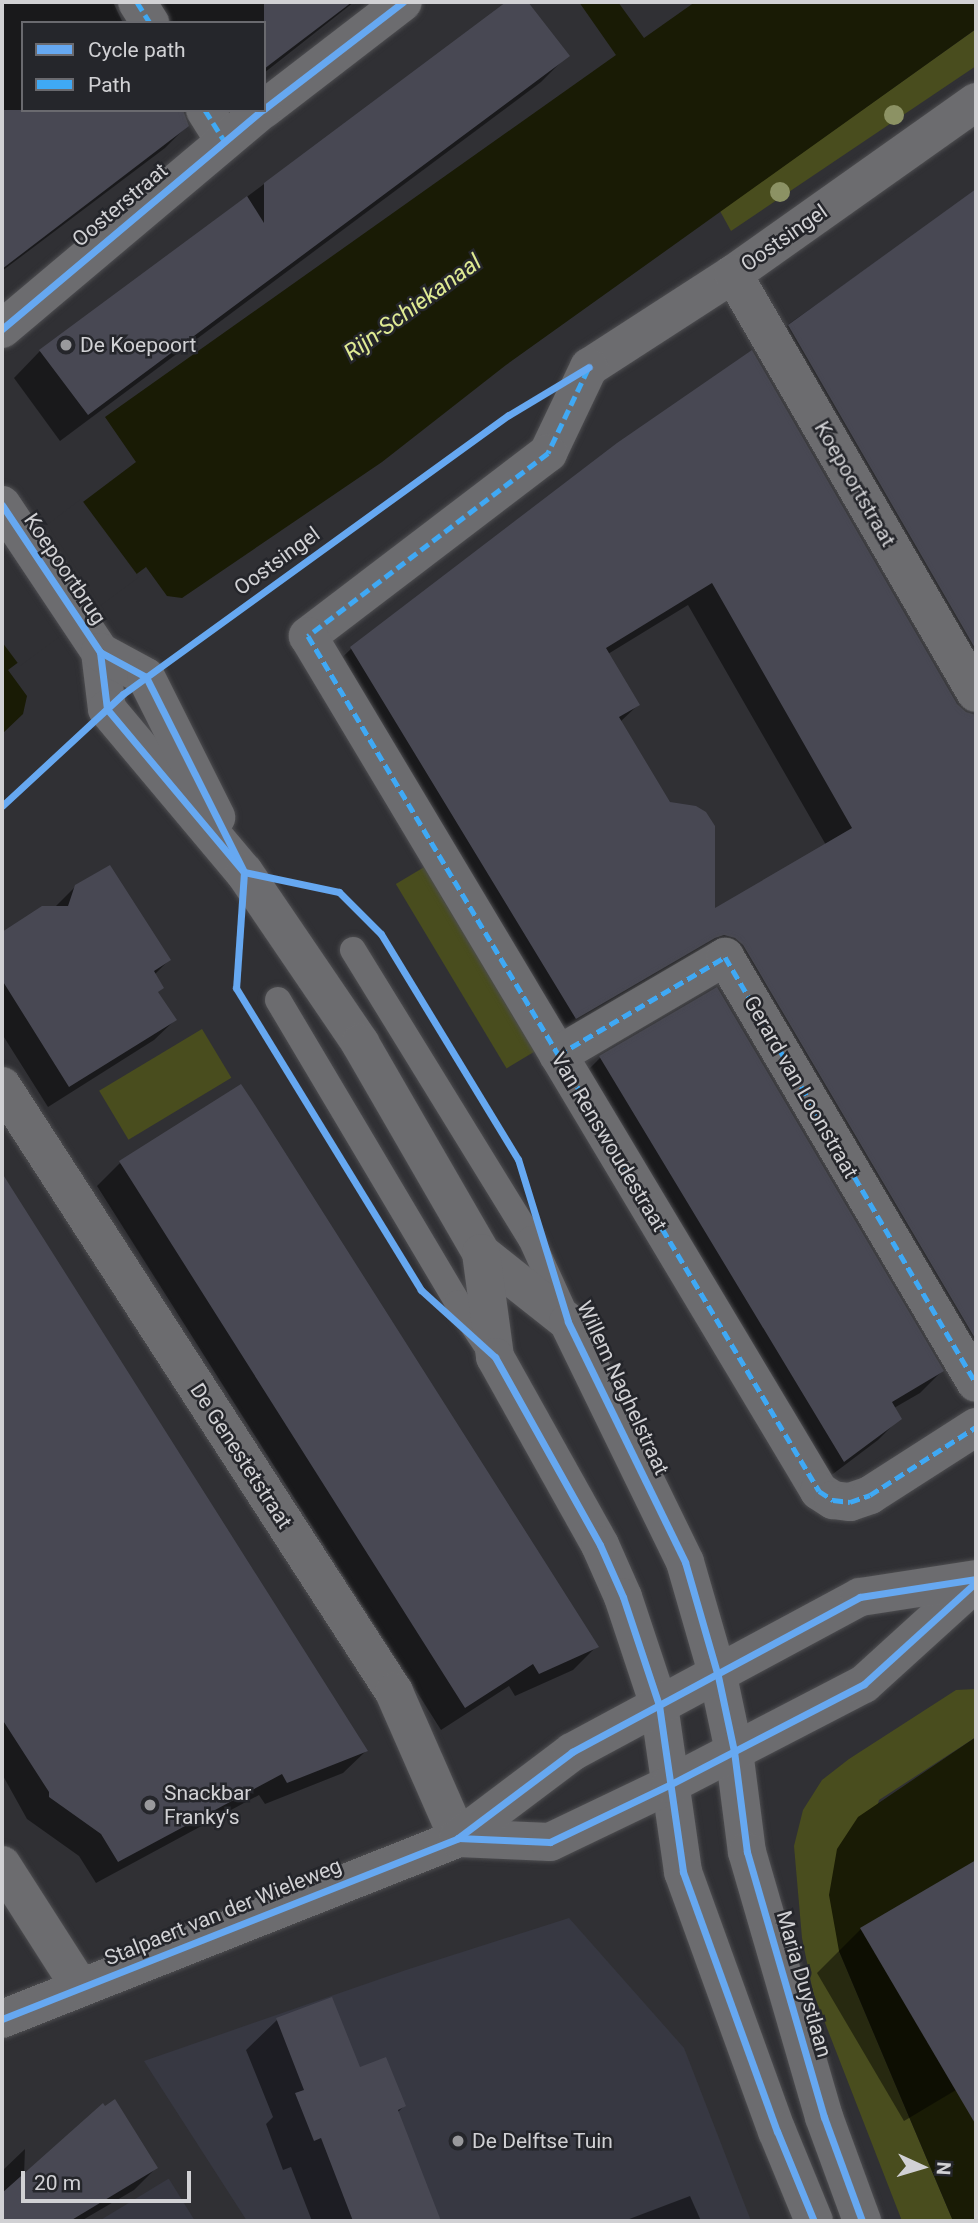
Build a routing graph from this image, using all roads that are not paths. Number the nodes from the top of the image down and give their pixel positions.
1 (137, 2) edge
2 (403, 2) edge
3 (149, 21) edge
4 (976, 102) edge
5 (266, 107) edge
6 (254, 112) edge
7 (214, 125) edge
8 (733, 274) junction
9 (2, 329) edge
10 (2, 505) edge
11 (308, 636) joint
12 (90, 637) joint
13 (976, 693) edge
14 (353, 950) dead end
15 (278, 1000) dead end
16 (558, 1055) junction
17 (2, 1086) edge
18 (481, 1253) junction
19 (568, 1322) junction
20 (495, 1357) junction
21 (976, 1384) edge
22 (976, 1427) edge
23 (976, 1580) edge
24 (719, 1676) junction
25 (659, 1705) junction
26 (734, 1751) junction
27 (671, 1784) junction
28 (458, 1838) junction
29 (2, 1865) edge
30 (80, 1987) junction
31 (2, 2019) edge
32 (814, 2221) edge
33 (862, 2221) edge

1 - 3 street
2 - 5 street, Oosterstraat
4 - 8 street, Oostsingel
6 - 7 street, Oosterstraat
7 - 9 street, Oosterstraat
8 - 11 street, Oostsingel
8 - 13 street, Koepoortstraat
10 - 12 street, Koepoortbrug
11 - 16 street, Van Renswoudestraat
12 - 18 street, Willem Naghelstraat
14 - 19 lane
15 - 20 lane
16 - 21 street, Gerard van Loonstraat
16 - 22 street, Van Renswoudestraat
17 - 28 street, De Genestetstraat
18 - 19 street, Willem Naghelstraat
18 - 20 street, Willem Naghelstraat
19 - 24 street, Willem Naghelstraat
20 - 25 street, Willem Naghelstraat
23 - 24 street, Stalpaert van der Wieleweg
23 - 26 street, Stalpaert van der Wieleweg
24 - 25 street, Stalpaert van der Wieleweg
24 - 26 street, Willem Naghelstraat
25 - 27 street, Willem Naghelstraat
25 - 28 street, Stalpaert van der Wieleweg
26 - 27 street, Stalpaert van der Wieleweg
26 - 33 street, Maria Duystlaan
27 - 28 street, Stalpaert van der Wieleweg
27 - 32 street
28 - 30 street, Stalpaert van der Wieleweg
29 - 30 street
30 - 31 street, Stalpaert van der Wieleweg

